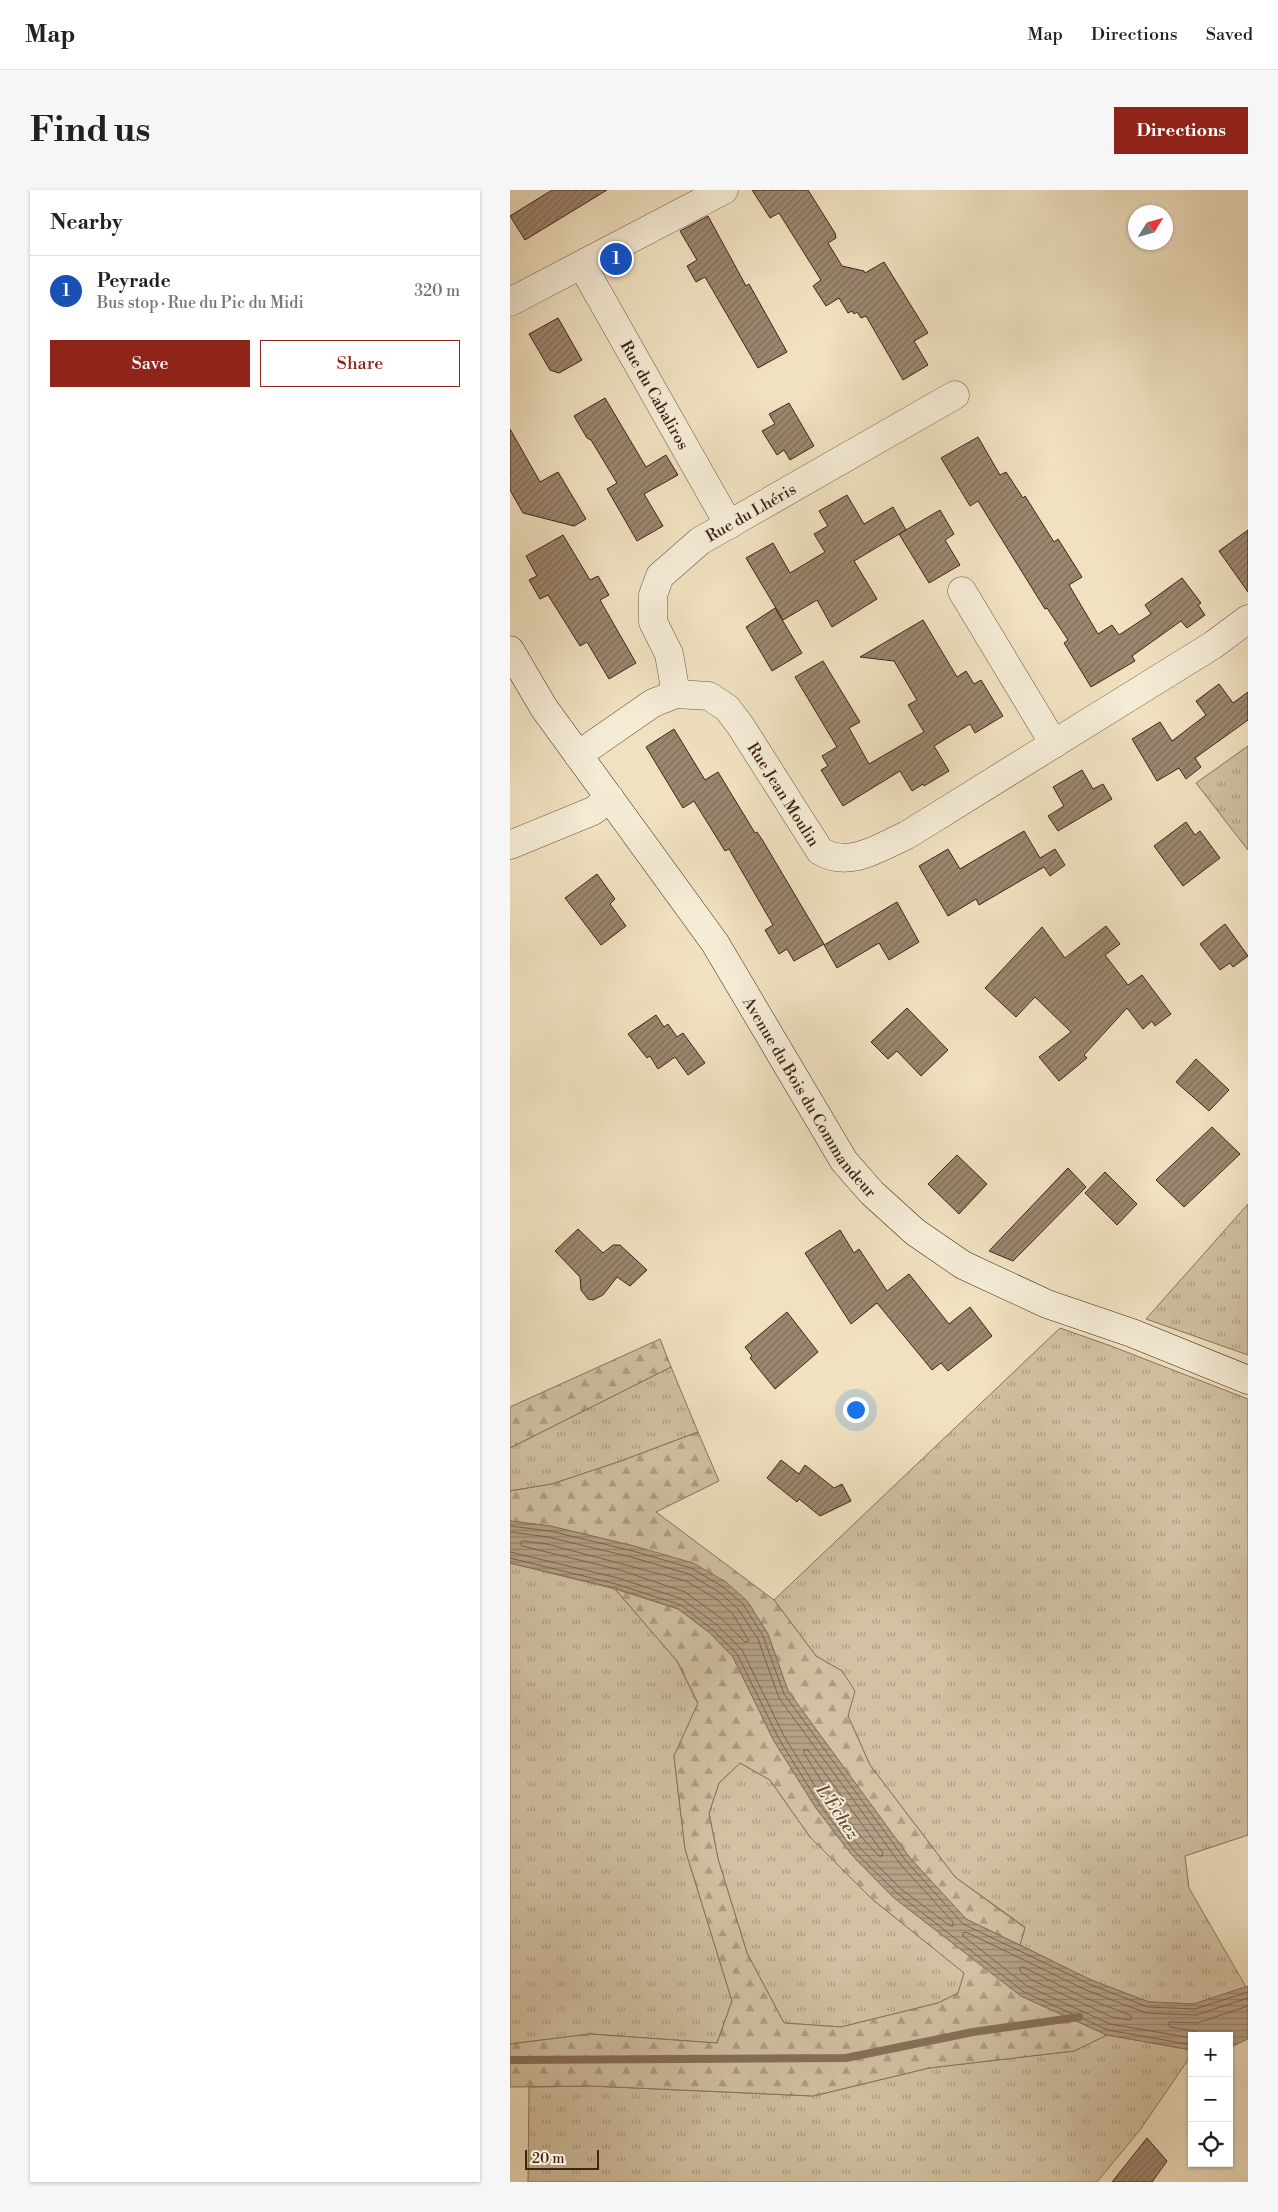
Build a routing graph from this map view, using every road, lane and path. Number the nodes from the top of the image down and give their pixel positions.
1 (724, 190) edge
2 (582, 264) junction
3 (510, 302) edge
4 (955, 395) dead end
5 (729, 525) junction
6 (962, 591) dead end
7 (1248, 620) edge
8 (510, 650) edge
9 (676, 694) junction
10 (1054, 744) junction
11 (578, 755) junction
12 (610, 798) junction
13 (510, 846) edge
14 (1248, 1380) edge

1 - 2 street
2 - 3 street
2 - 5 street, Rue du Cabaliros
4 - 5 street, Rue du Lhéris
5 - 9 street, Rue du Lhéris
6 - 10 street
7 - 10 street, Rue Jean Moulin
8 - 11 street, Avenue du Bois du Commandeur
9 - 10 street, Rue Jean Moulin
9 - 11 street, Rue Jean Moulin
11 - 12 street, Avenue du Bois du Commandeur
12 - 13 street
12 - 14 street, Avenue du Bois du Commandeur

